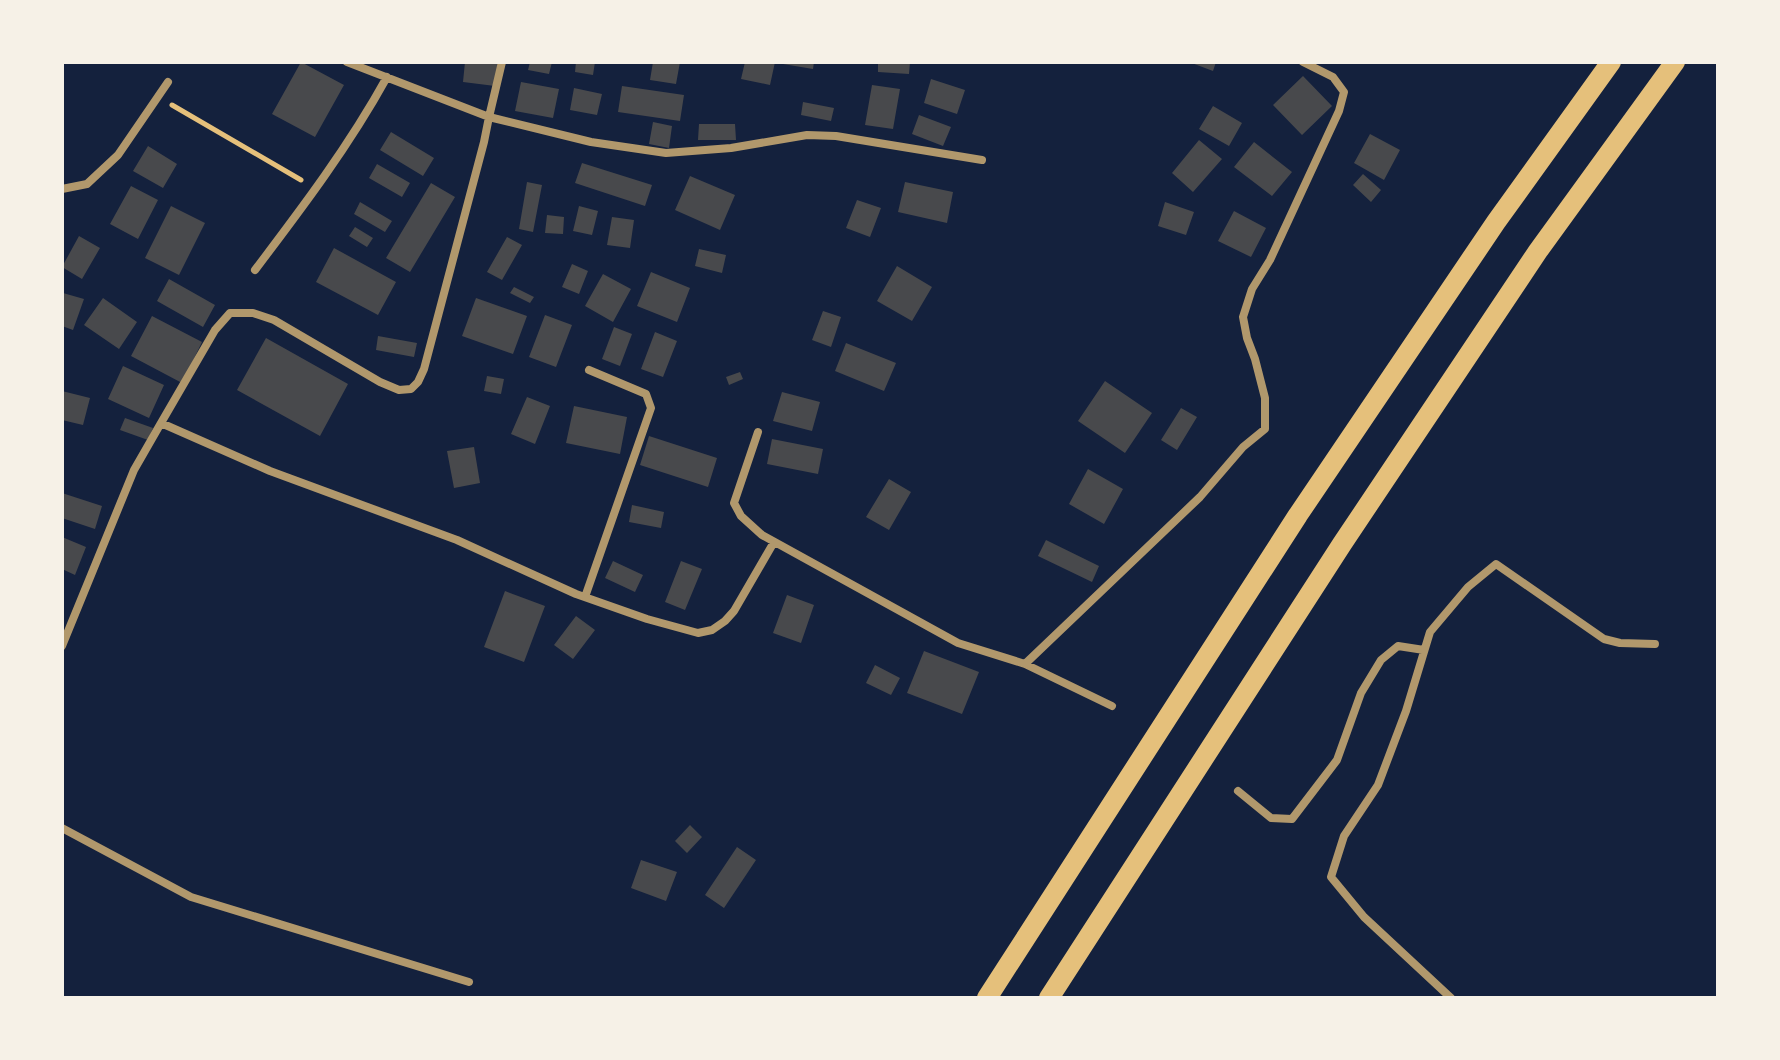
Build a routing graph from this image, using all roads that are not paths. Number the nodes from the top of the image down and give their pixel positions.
1 (347, 62) edge
2 (502, 62) edge
3 (1303, 62) edge
4 (1611, 62) edge
5 (1675, 62) edge
6 (387, 77) junction
7 (168, 82) dead end
8 (489, 117) junction
9 (982, 160) dead end
10 (62, 189) edge
11 (255, 270) dead end
12 (589, 370) dead end
13 (161, 423) junction
14 (758, 432) dead end
15 (774, 542) junction
16 (585, 597) junction
17 (1655, 644) dead end
18 (62, 646) edge
19 (1424, 650) junction
20 (1025, 664) junction
21 (1112, 706) dead end
22 (1238, 791) dead end
23 (62, 828) edge
24 (469, 982) dead end
25 (987, 998) edge
26 (1049, 998) edge
27 (1451, 998) edge

1 - 6 street
2 - 8 street
3 - 20 street
4 - 25 highway
5 - 26 highway
6 - 8 street
6 - 11 street
7 - 10 street
8 - 9 street
8 - 13 street
12 - 16 street
13 - 16 street
13 - 18 street
14 - 15 street
15 - 16 street
15 - 20 street
17 - 19 street
19 - 22 street
19 - 27 street
20 - 21 street
23 - 24 street

